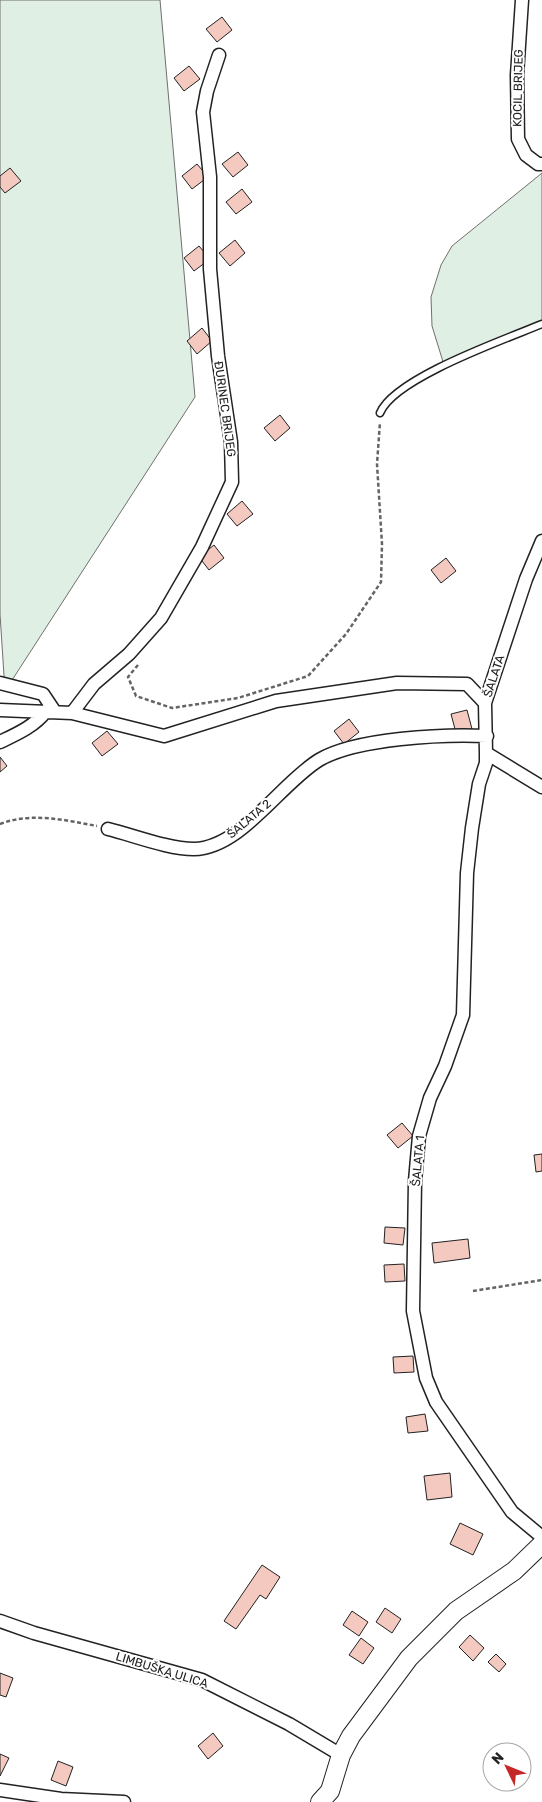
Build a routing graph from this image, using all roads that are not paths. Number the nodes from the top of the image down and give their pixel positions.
1 (522, 0) edge
2 (219, 55) dead end
3 (542, 164) edge
4 (542, 324) edge
5 (380, 413) road end
6 (542, 541) edge
7 (0, 683) edge
8 (485, 703) junction
9 (0, 710) edge
10 (51, 711) junction
11 (72, 713) junction
12 (487, 736) junction
13 (0, 742) edge
14 (486, 752) junction
15 (542, 787) edge
16 (108, 829) road end
17 (542, 1537) edge
18 (542, 1544) edge
19 (0, 1621) edge
20 (341, 1755) junction
21 (0, 1790) edge
22 (124, 1802) edge
23 (320, 1802) edge

1 - 3 street, KOCIL BRIJEG
2 - 11 street, ĐURINEC BRIJEG
4 - 5 lane
6 - 8 street, ŠALATA
7 - 10 street
8 - 11 street
8 - 12 street, ŠALATA
9 - 10 street
10 - 11 street
10 - 13 street
12 - 14 street, ŠALATA
12 - 16 street, ŠALATA 2
14 - 15 street
14 - 17 street, ŠALATA 1
18 - 20 street
19 - 20 street, LIMBUŠKA ULICA
20 - 23 street
21 - 22 street

